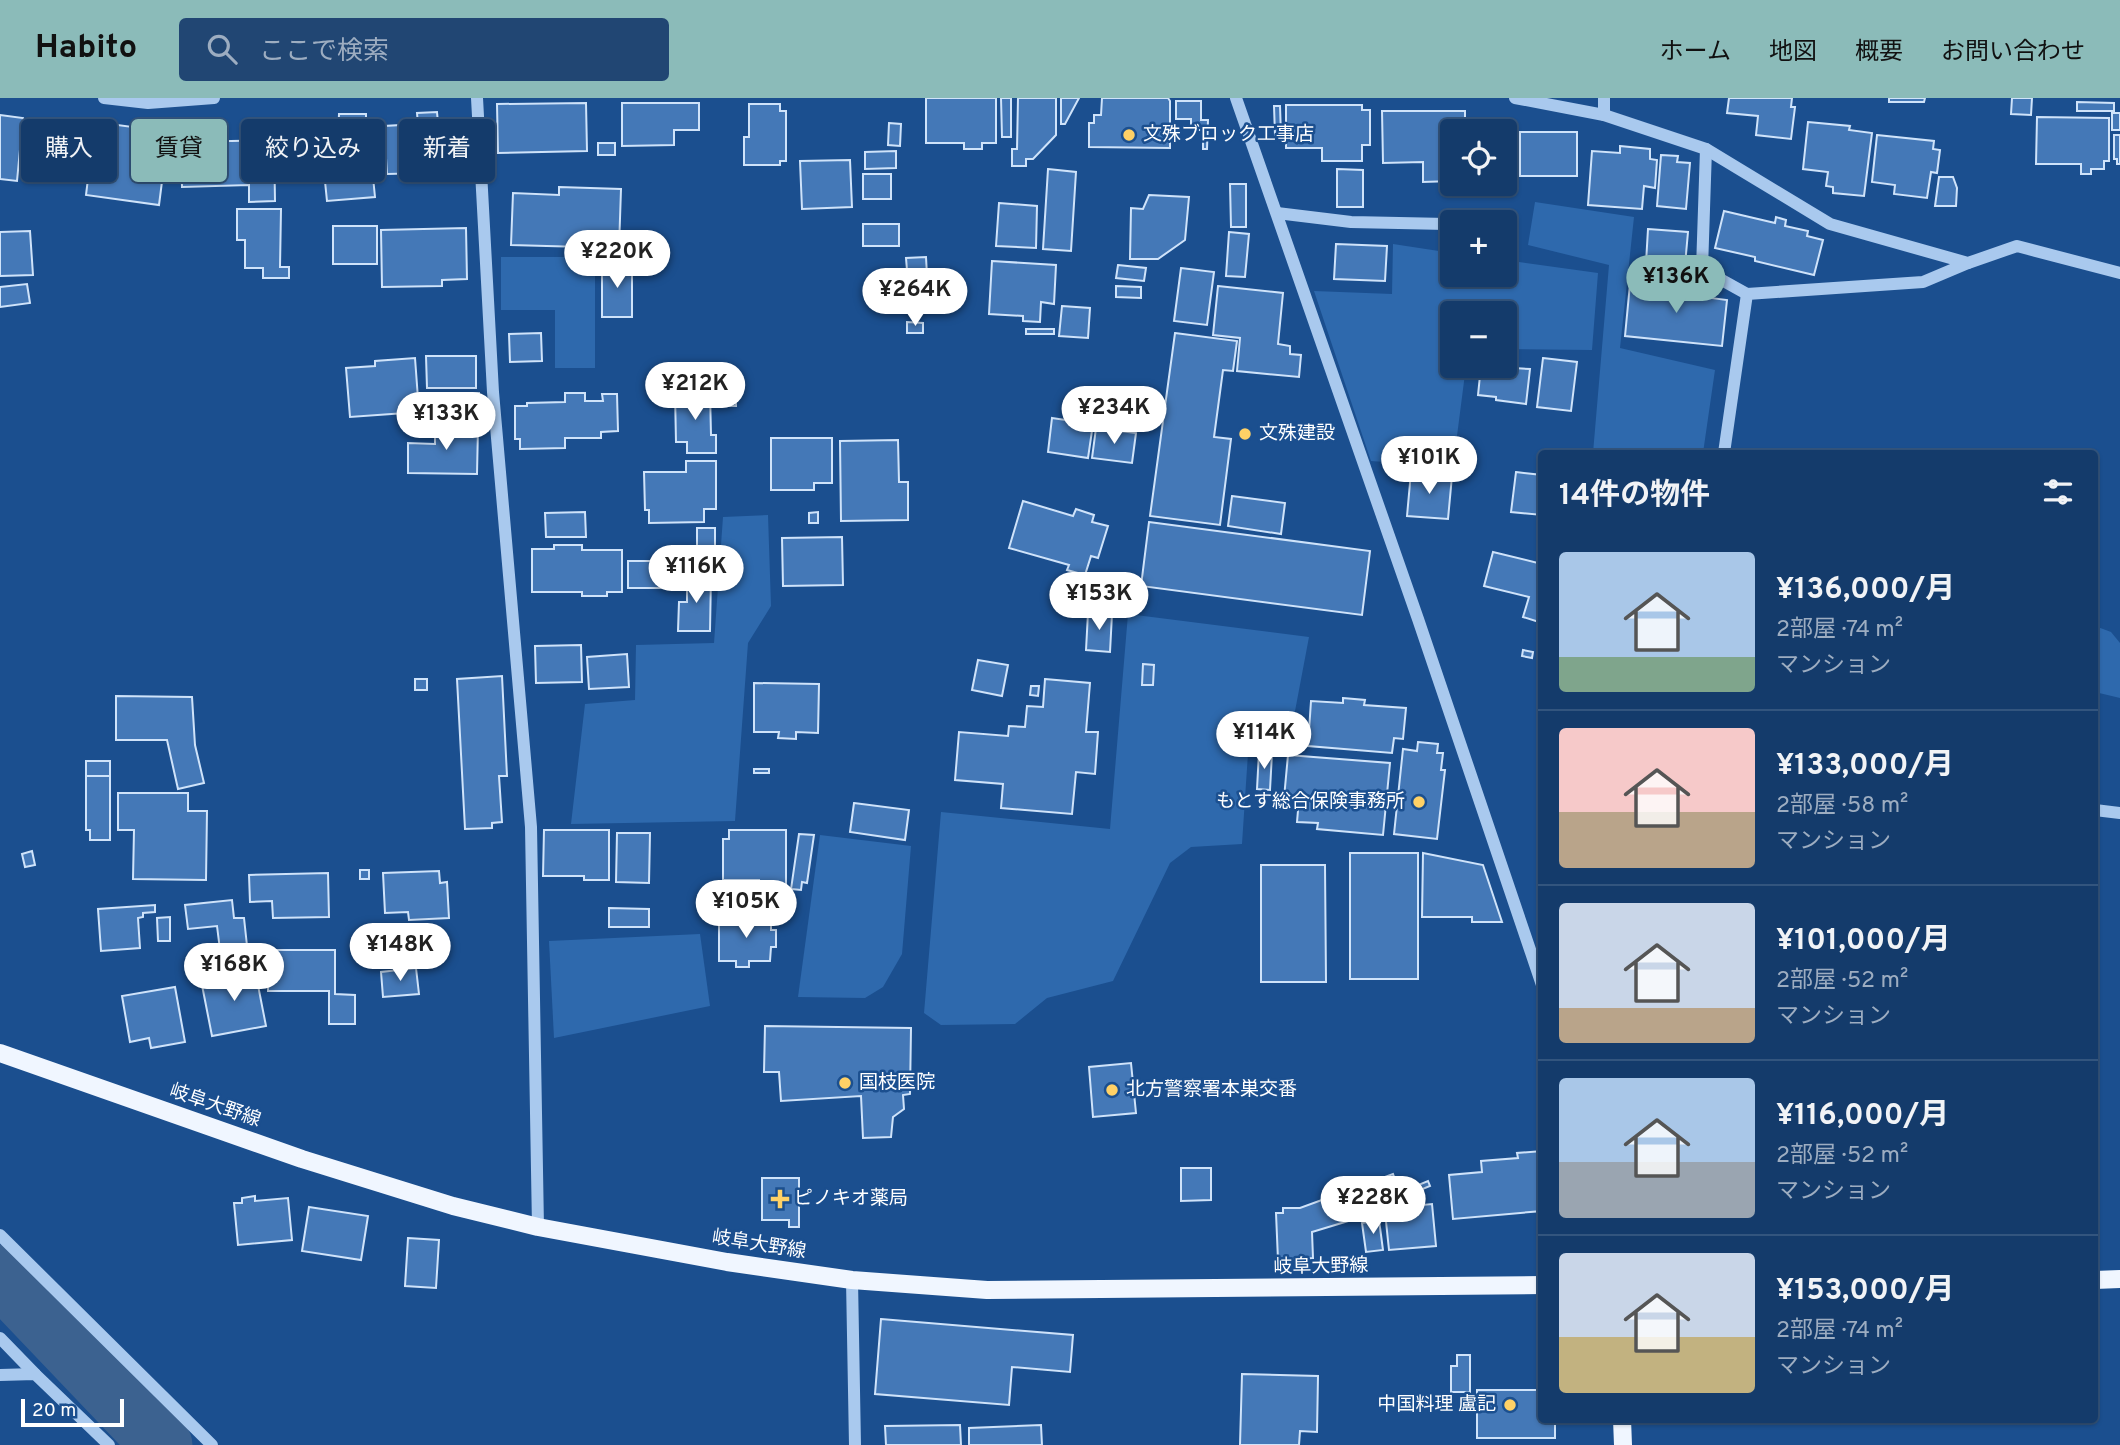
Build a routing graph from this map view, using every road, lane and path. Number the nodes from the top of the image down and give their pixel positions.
1 (104, 98) edge
2 (214, 98) edge
3 (477, 98) edge
4 (1236, 98) edge
5 (1518, 98) edge
6 (1604, 98) edge
7 (1604, 115) junction
8 (1706, 149) junction
9 (1276, 213) junction
10 (1440, 224) edge
11 (1968, 263) junction
12 (2120, 273) edge
13 (1747, 295) junction
14 (1724, 450) edge
15 (2098, 810) edge
16 (2120, 813) edge
17 (1538, 973) edge
18 (0, 1053) edge
19 (538, 1227) junction
20 (0, 1235) edge
21 (2120, 1279) edge
22 (852, 1280) junction
23 (2098, 1280) edge
24 (1538, 1284) edge
25 (0, 1338) edge
26 (35, 1374) junction
27 (0, 1375) edge
28 (1622, 1423) edge
29 (109, 1445) edge
30 (212, 1445) edge
31 (855, 1445) edge
32 (1623, 1445) edge

1 - 2 street
3 - 19 street
4 - 9 street
5 - 7 street
6 - 7 street
7 - 8 street
8 - 11 street
8 - 13 street
9 - 10 street
9 - 17 street
11 - 12 street
11 - 13 street
13 - 14 street
15 - 16 street
18 - 19 main road, 岐阜大野線
19 - 22 main road, 岐阜大野線
20 - 30 street
21 - 23 main road
22 - 24 main road, 岐阜大野線
22 - 31 street
25 - 26 street
26 - 27 street
26 - 29 street
28 - 32 main road

